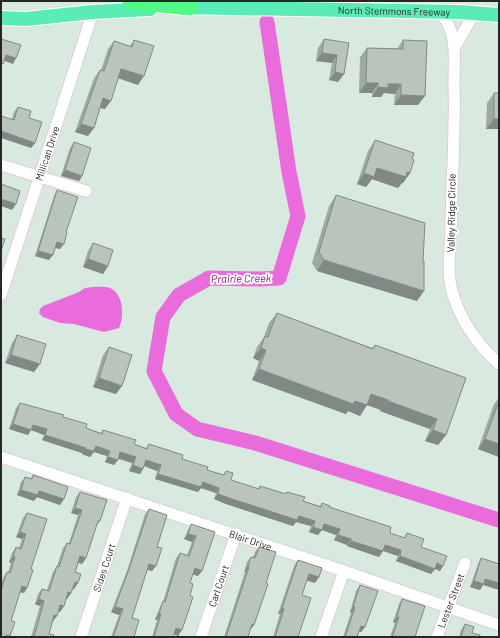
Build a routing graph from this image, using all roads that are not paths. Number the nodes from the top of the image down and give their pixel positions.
1 (131, 1) edge
2 (190, 7) junction
3 (93, 12) junction
4 (440, 12) junction
5 (477, 14) junction
6 (499, 15) edge
7 (1, 18) edge
8 (455, 47) junction
9 (1, 165) edge
10 (40, 177) junction
11 (86, 191) dead end
12 (1, 295) edge
13 (499, 364) edge
14 (1, 456) edge
15 (127, 498) junction
16 (236, 534) junction
17 (465, 564) dead end
18 (344, 571) junction
19 (448, 607) junction
20 (499, 624) edge
21 (81, 637) edge
22 (200, 637) edge
23 (321, 637) edge
24 (437, 637) edge

1 - 2 highway
2 - 3 main road, North Stemmons Freeway
2 - 4 main road, North Stemmons Freeway
3 - 7 main road, North Stemmons Freeway
3 - 10 street, Millican Drive
4 - 5 main road, North Stemmons Freeway
4 - 8 street, Valley Ridge Circle
5 - 6 main road, North Stemmons Freeway
5 - 8 street, Valley Ridge Circle
8 - 13 street, Valley Ridge Circle
9 - 10 street
10 - 11 street
10 - 12 street, Millican Drive
14 - 15 street, Blair Drive
15 - 16 street, Blair Drive
15 - 21 street, Sides Court
16 - 18 street, Blair Drive
16 - 22 street, Carl Court
17 - 19 street, Lester Street
18 - 19 street, Blair Drive
18 - 23 street
19 - 20 street, Blair Drive
19 - 24 street, Lester Street

